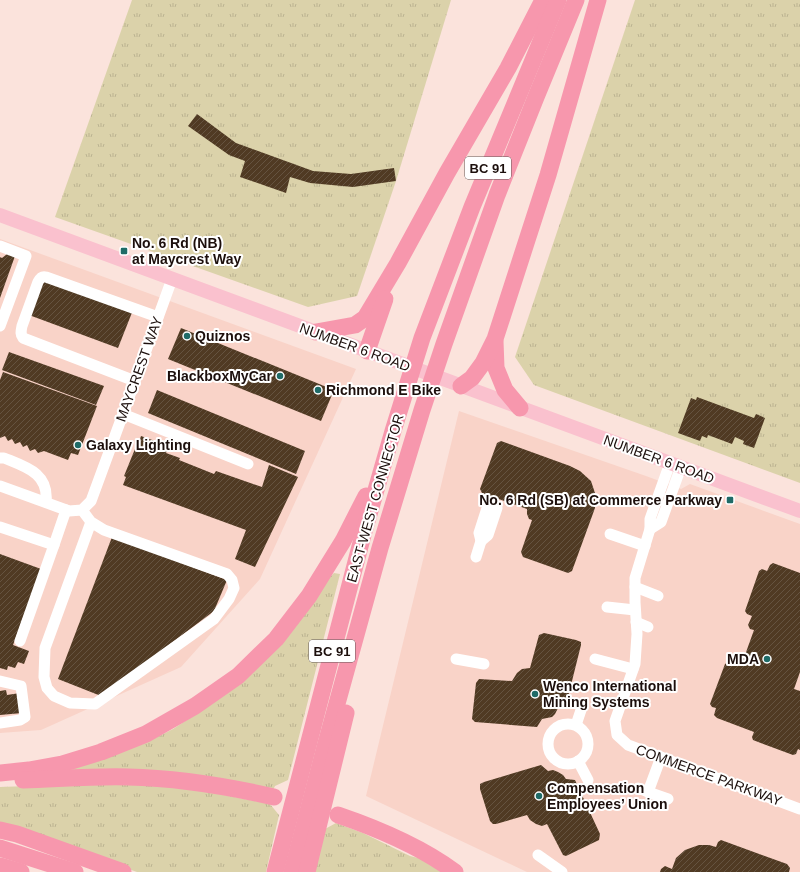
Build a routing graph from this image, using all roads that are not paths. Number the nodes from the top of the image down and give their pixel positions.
1 (543, 0) edge
2 (558, 0) edge
3 (576, 0) edge
4 (598, 0) edge
5 (0, 215) edge
6 (0, 246) edge
7 (398, 263) junction
8 (172, 279) junction
9 (158, 317) junction
10 (0, 326) edge
11 (316, 332) junction
12 (495, 339) junction
13 (367, 351) junction
14 (135, 381) junction
15 (461, 386) junction
16 (520, 408) junction
17 (123, 414) junction
18 (393, 431) junction
19 (0, 458) edge
20 (248, 464) dead end
21 (676, 465) junction
22 (0, 486) edge
23 (46, 502) junction
24 (492, 507) dead end
25 (66, 510) junction
26 (82, 510) junction
27 (800, 511) edge
28 (91, 522) junction
29 (0, 527) edge
30 (610, 534) dead end
31 (54, 545) junction
32 (645, 546) junction
33 (380, 548) junction
34 (476, 557) dead end
35 (635, 587) junction
36 (658, 596) dead end
37 (607, 607) dead end
38 (635, 610) junction
39 (636, 622) junction
40 (648, 626) dead end
41 (20, 641) dead end
42 (456, 659) dead end
43 (595, 659) dead end
44 (484, 664) dead end
45 (633, 669) junction
46 (0, 681) edge
47 (583, 704) dead end
48 (0, 723) edge
49 (576, 725) junction
50 (661, 757) junction
51 (578, 761) junction
52 (0, 773) edge
53 (588, 780) dead end
54 (0, 781) edge
55 (274, 797) dead end
56 (668, 799) dead end
57 (800, 809) edge
58 (338, 815) dead end
59 (0, 830) edge
60 (0, 848) edge
61 (538, 855) dead end
62 (0, 866) edge
63 (22, 872) edge
64 (74, 872) edge
65 (123, 872) edge
66 (276, 872) edge
67 (292, 872) edge
68 (307, 872) edge
69 (454, 872) edge
70 (562, 872) edge

1 - 7 highway
2 - 18 highway, EAST-WEST CONNECTOR / BC 91
3 - 33 highway, EAST-WEST CONNECTOR / BC 91
4 - 12 highway
5 - 8 main road, NUMBER 6 ROAD
6 - 10 street
7 - 11 highway
7 - 13 highway
8 - 9 street, MAYCREST WAY
8 - 11 main road, NUMBER 6 ROAD
9 - 14 street, MAYCREST WAY
9 - 14 street
11 - 13 main road, NUMBER 6 ROAD
12 - 15 highway
12 - 16 highway
13 - 15 main road, NUMBER 6 ROAD
14 - 17 street, MAYCREST WAY
15 - 16 main road, NUMBER 6 ROAD
16 - 21 main road, NUMBER 6 ROAD
17 - 20 street
17 - 26 street, MAYCREST WAY
18 - 52 highway
18 - 66 highway, EAST-WEST CONNECTOR / BC 91
19 - 23 street
21 - 27 main road, NUMBER 6 ROAD
21 - 32 street, COMMERCE PARKWAY
22 - 23 street
23 - 25 street
24 - 34 street
25 - 26 street
25 - 31 street
26 - 28 street
28 - 28 street
29 - 31 street
30 - 32 street
31 - 41 street
32 - 35 street, COMMERCE PARKWAY
33 - 67 highway, EAST-WEST CONNECTOR / BC 91
33 - 68 highway
35 - 36 street
35 - 38 street, COMMERCE PARKWAY
37 - 38 street
38 - 39 street, COMMERCE PARKWAY
39 - 40 street
39 - 45 street, COMMERCE PARKWAY
42 - 44 street
43 - 45 street
45 - 50 street, COMMERCE PARKWAY
46 - 48 street
47 - 49 street
49 - 51 street
49 - 51 street
50 - 56 street
50 - 57 street, COMMERCE PARKWAY
51 - 53 street
54 - 55 highway
58 - 69 highway
59 - 65 highway
60 - 64 highway
61 - 70 street
62 - 63 highway

